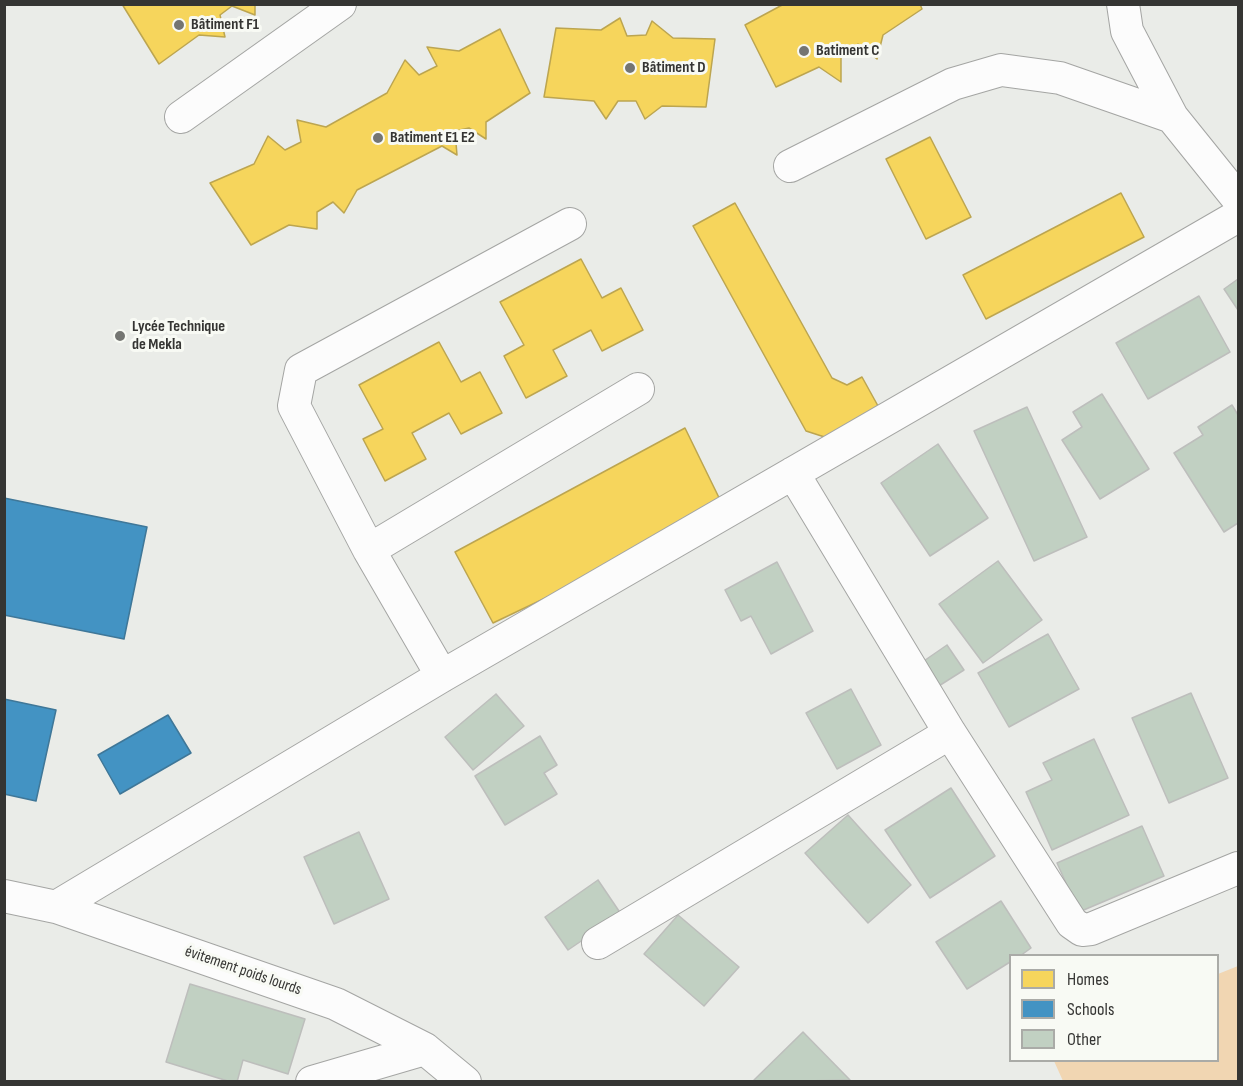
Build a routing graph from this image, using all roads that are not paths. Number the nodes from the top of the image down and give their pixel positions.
1 (340, 4) edge
2 (1123, 4) edge
3 (181, 117) dead end
4 (1172, 117) junction
5 (790, 166) dead end
6 (1239, 199) edge
7 (1239, 216) edge
8 (570, 224) dead end
9 (638, 389) dead end
10 (793, 473) junction
11 (369, 550) junction
12 (442, 676) junction
13 (950, 733) junction
14 (1239, 868) edge
15 (4, 896) edge
16 (56, 907) junction
17 (598, 943) dead end
18 (425, 1049) junction
19 (312, 1082) edge
20 (465, 1082) edge

1 - 3 street
2 - 4 street
4 - 5 street
4 - 6 street
7 - 10 street
8 - 11 street
9 - 11 street
10 - 12 street
10 - 13 street
11 - 12 street
12 - 16 street
13 - 14 street
13 - 17 street
15 - 16 street, évitement poids lourds
16 - 18 street, évitement poids lourds
18 - 19 street
18 - 20 street, évitement poids lourds

